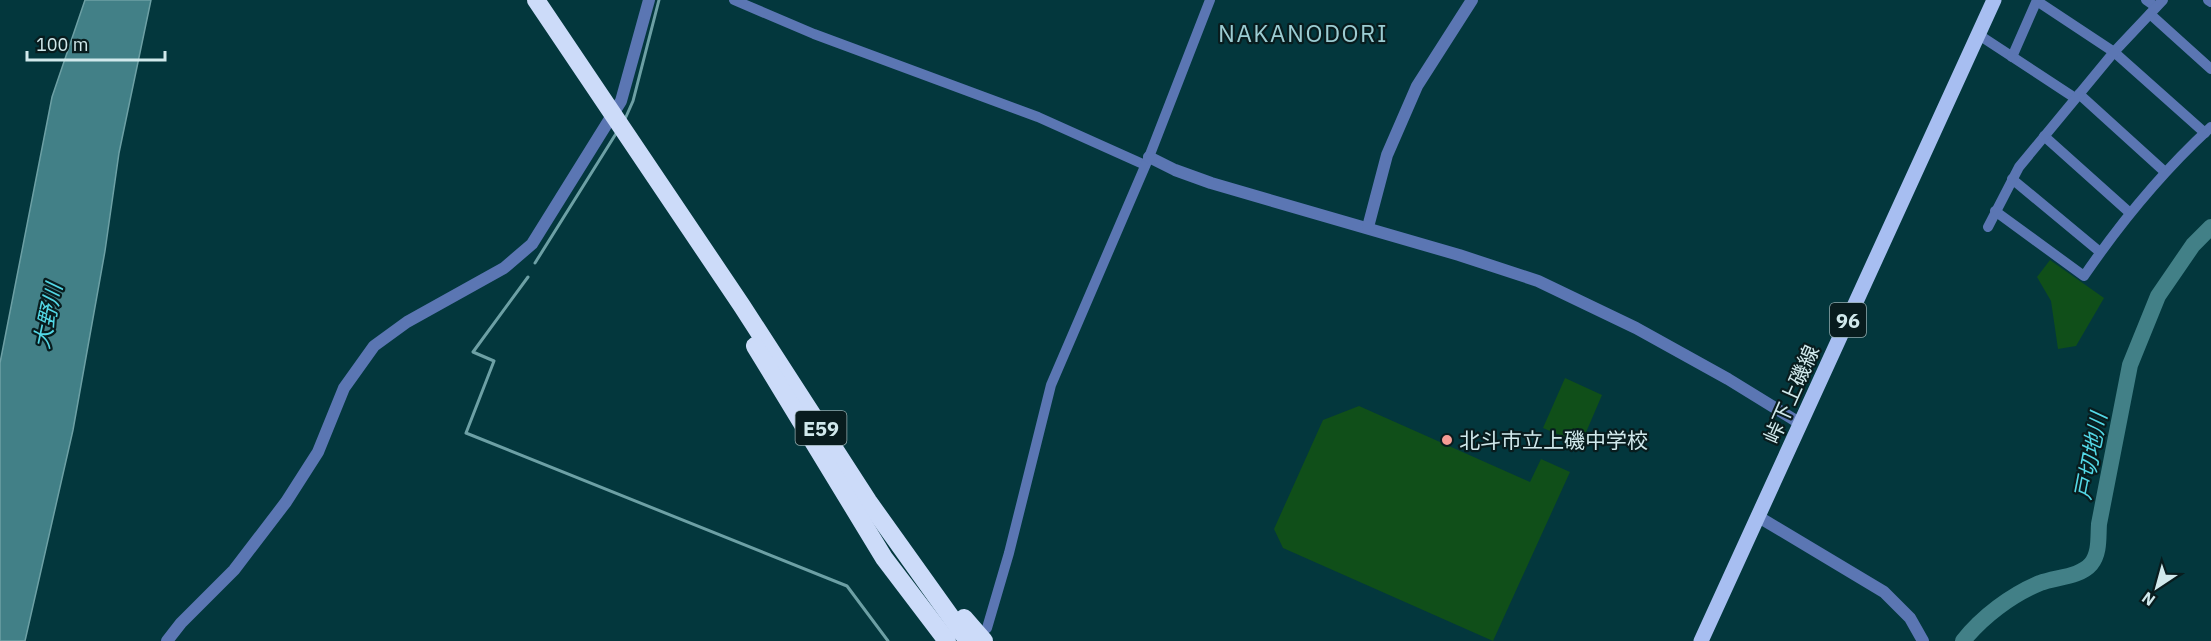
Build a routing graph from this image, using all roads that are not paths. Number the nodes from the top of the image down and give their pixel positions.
1 (536, 0) edge
2 (649, 0) edge
3 (734, 0) edge
4 (1210, 0) edge
5 (1472, 0) edge
6 (1994, 0) edge
7 (2146, 0) edge
8 (2037, 1) edge
9 (2156, 7) edge
10 (1979, 35) junction
11 (2114, 52) junction
12 (2012, 57) junction
13 (2211, 69) edge
14 (2077, 96) junction
15 (2208, 130) edge
16 (2044, 136) junction
17 (1147, 161) junction
18 (2164, 172) junction
19 (2012, 179) junction
20 (1995, 211) junction
21 (677, 212) junction
22 (2130, 213) junction
23 (1988, 227) dead end
24 (1368, 228) junction
25 (2100, 252) junction
26 (1800, 424) junction
27 (868, 501) junction
28 (1757, 516) junction
29 (986, 634) edge
30 (1922, 640) edge
31 (167, 641) edge
32 (946, 641) edge
33 (968, 641) edge
34 (1701, 641) edge

1 - 21 highway, E59
2 - 31 street
3 - 17 street
4 - 17 street
5 - 24 street
6 - 10 main road, 峠下上磯線 / 96
7 - 9 street
8 - 11 street
8 - 12 street
9 - 11 street
9 - 13 street
10 - 12 street
10 - 26 main road, 峠下上磯線 / 96
11 - 14 street
11 - 15 street
12 - 14 street
14 - 16 street
14 - 18 street
15 - 18 street
16 - 19 street
16 - 22 street
17 - 24 street
17 - 29 street
18 - 22 street
19 - 20 street
19 - 25 street
20 - 23 street
20 - 25 street
21 - 27 highway, E59
21 - 32 highway, E59
22 - 25 street
24 - 26 street
26 - 28 main road, 峠下上磯線 / 96
27 - 29 highway
27 - 33 highway, E59
28 - 30 street
28 - 34 main road, 峠下上磯線 / 96

